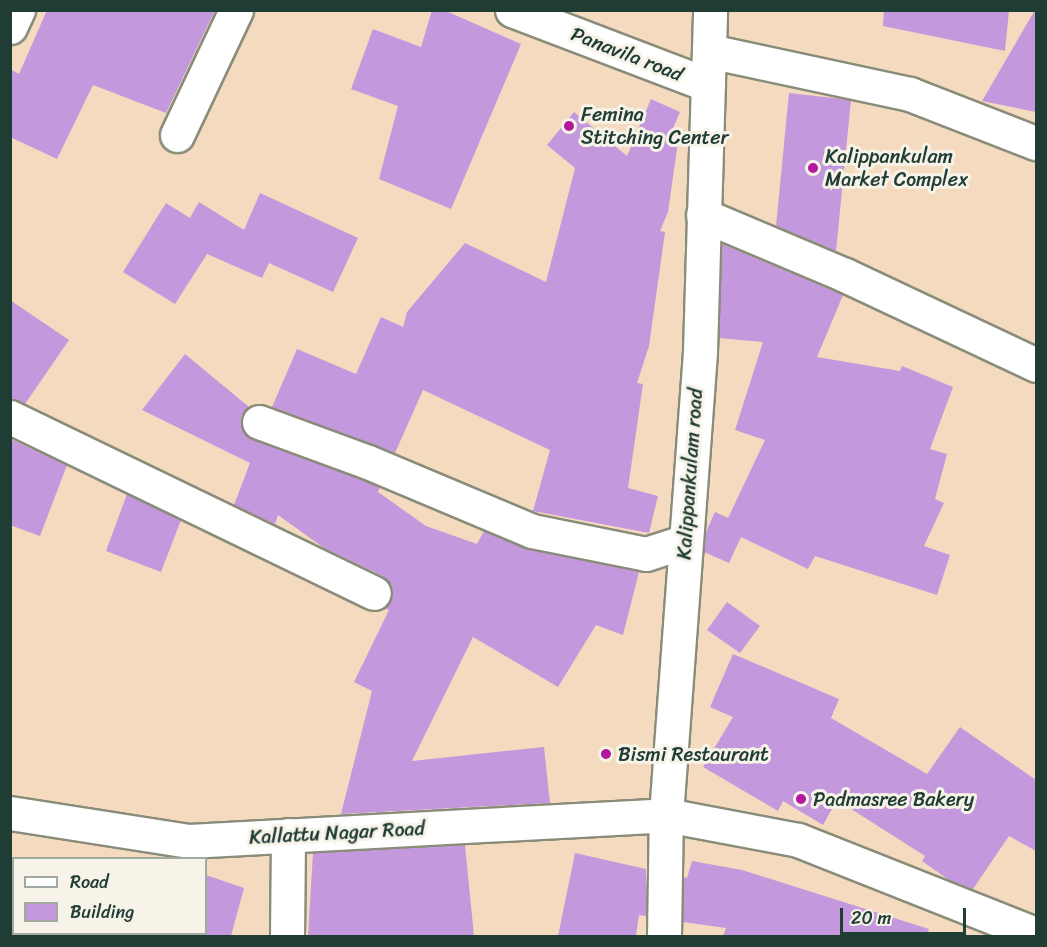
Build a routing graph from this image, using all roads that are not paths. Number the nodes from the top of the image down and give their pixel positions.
1 (18, 10) edge
2 (236, 10) edge
3 (512, 10) edge
4 (710, 10) edge
5 (10, 27) edge
6 (709, 51) junction
7 (708, 85) junction
8 (177, 135) dead end
9 (1036, 143) edge
10 (704, 215) junction
11 (1036, 365) edge
12 (10, 417) edge
13 (259, 422) dead end
14 (684, 542) junction
15 (374, 593) dead end
16 (10, 813) edge
17 (666, 815) junction
18 (288, 835) junction
19 (1036, 934) edge
20 (287, 936) edge
21 (664, 936) edge

1 - 5 street
2 - 8 street
3 - 7 street, Panavila road
4 - 6 street, Kalippankulam road
6 - 7 street, Kalippankulam road
6 - 9 street
7 - 10 street, Kalippankulam road
10 - 11 street
10 - 14 street, Kalippankulam road
12 - 15 street
13 - 14 street
14 - 17 street, Kalippankulam road
16 - 18 street, Kallattu Nagar Road
17 - 18 street, Kallattu Nagar Road
17 - 19 street, Kallattu Nagar Road
17 - 21 street, Kalippankulam road
18 - 20 street

